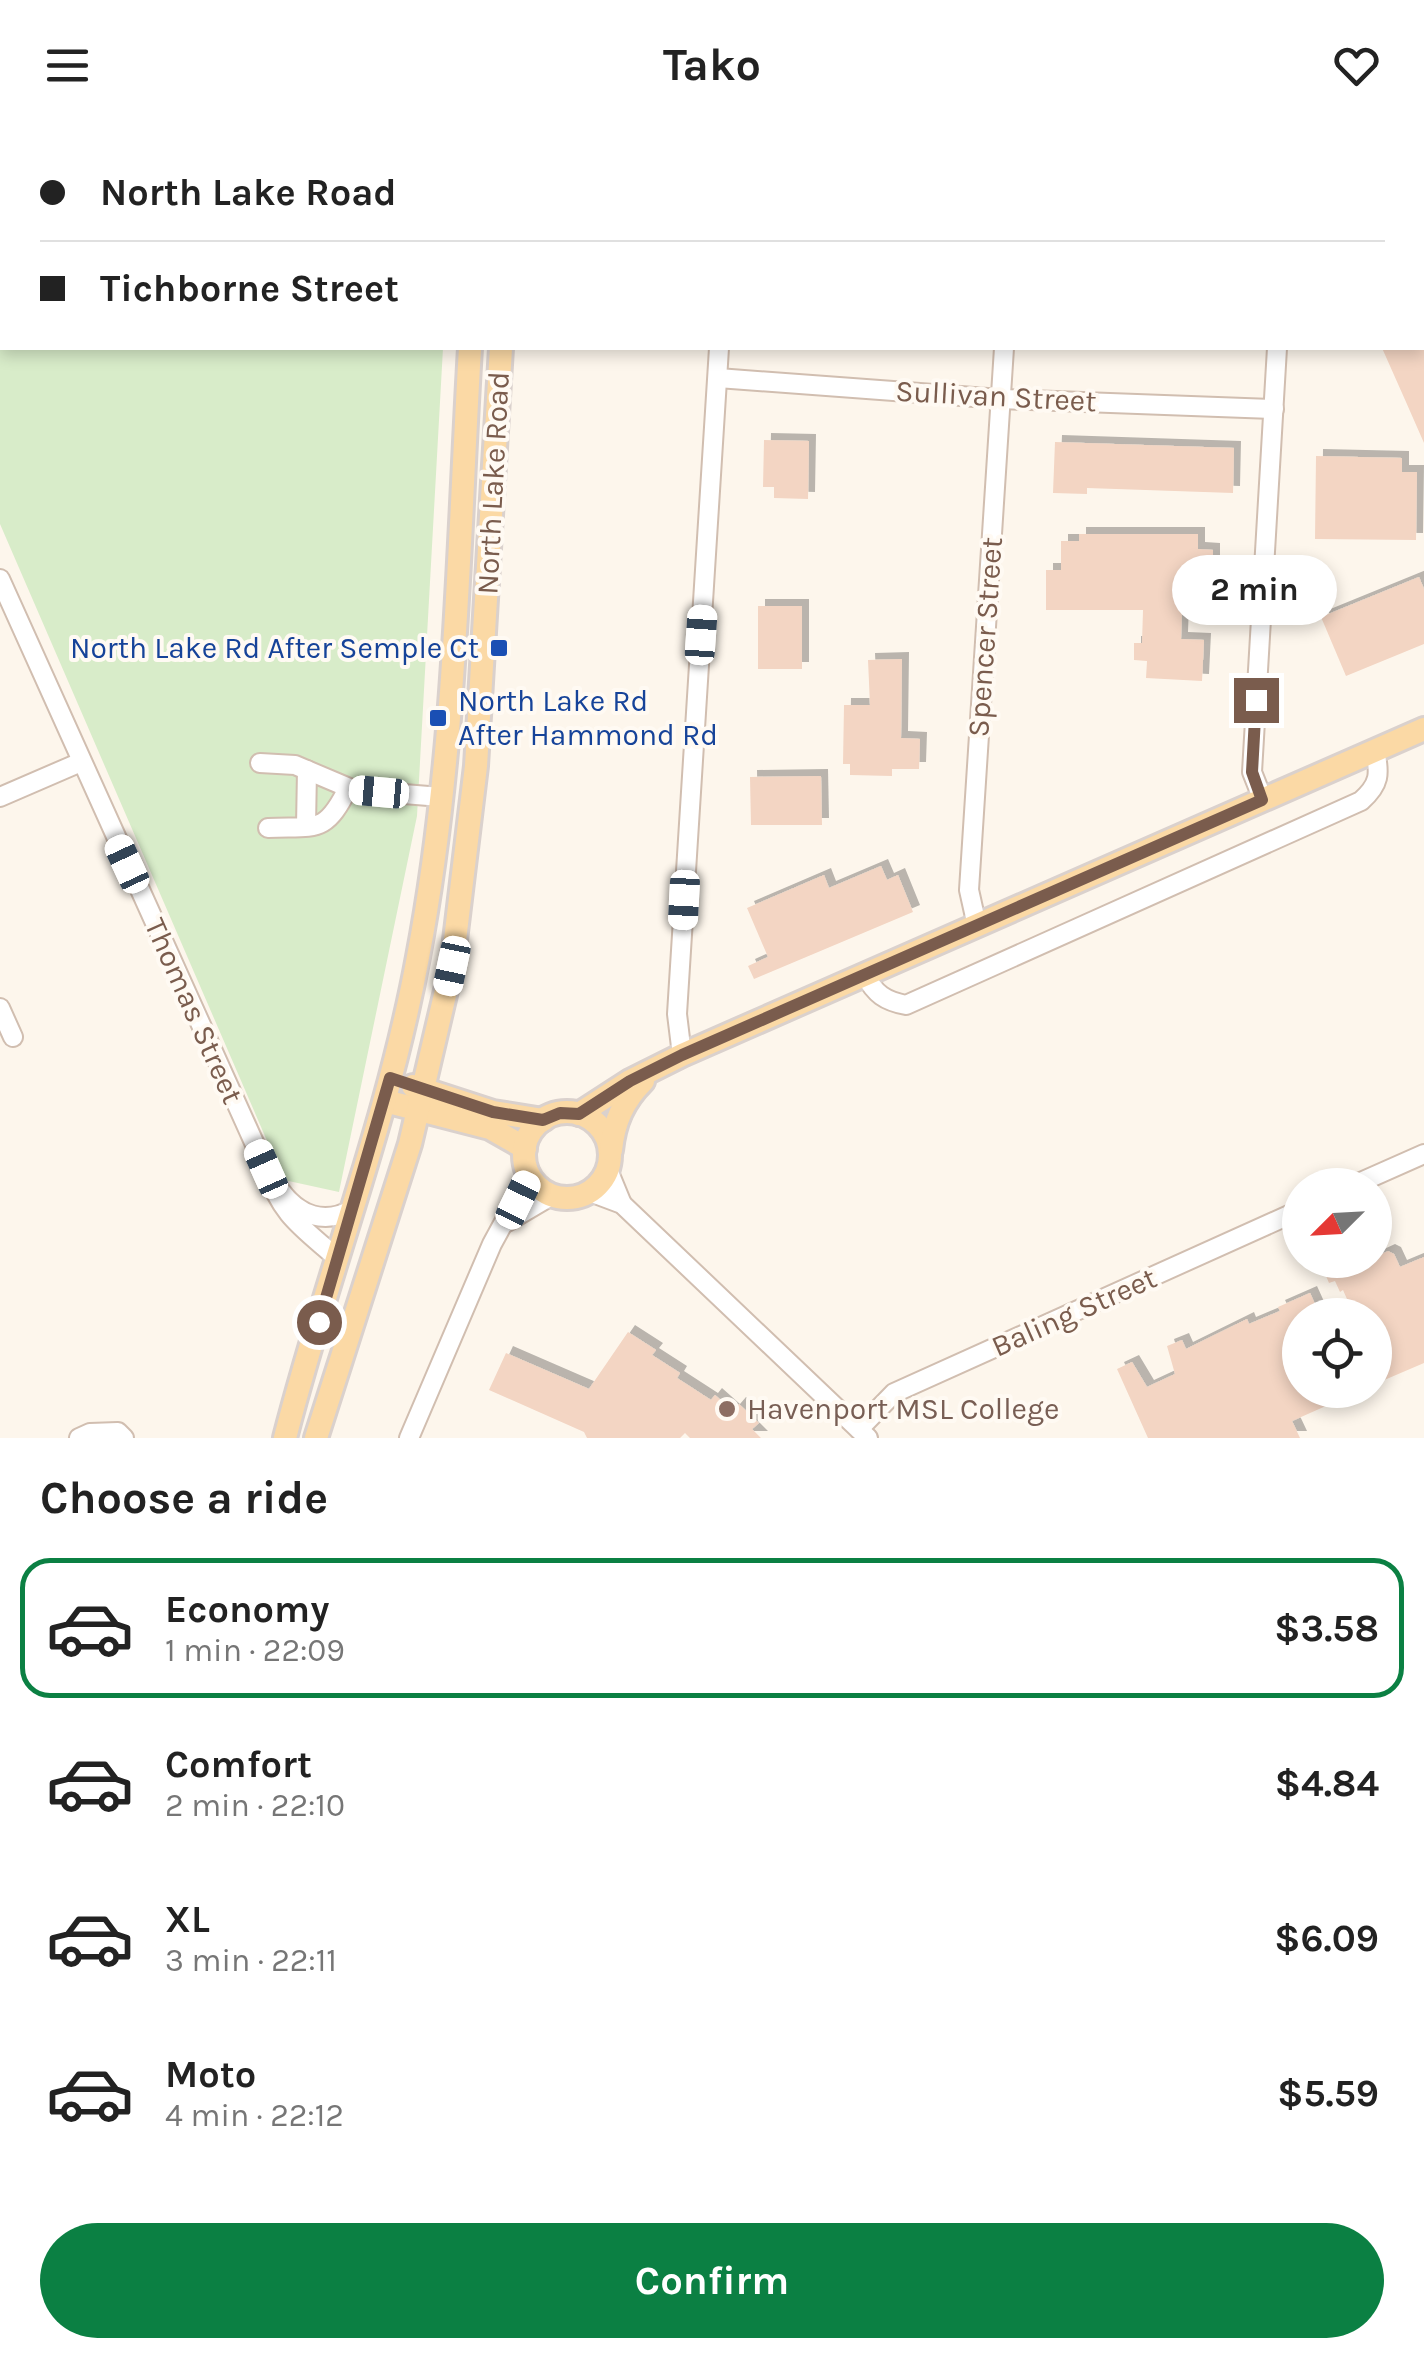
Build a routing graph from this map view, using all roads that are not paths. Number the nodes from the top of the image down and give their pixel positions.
1 (470, 350) edge
2 (501, 350) edge
3 (719, 350) edge
4 (1004, 350) edge
5 (1277, 350) edge
6 (718, 378) junction
7 (1001, 399) junction
8 (1274, 409) junction
9 (0, 581) edge
10 (1424, 728) edge
11 (1375, 750) junction
12 (81, 762) junction
13 (260, 764) dead end
14 (306, 770) junction
15 (348, 788) junction
16 (0, 797) edge
17 (441, 797) junction
18 (1262, 800) junction
19 (306, 826) junction
20 (268, 828) dead end
21 (977, 926) junction
22 (865, 975) junction
23 (0, 1008) edge
24 (13, 1037) dead end
25 (682, 1055) junction
26 (652, 1072) junction
27 (387, 1090) junction
28 (421, 1099) junction
29 (579, 1114) junction
30 (543, 1120) junction
31 (524, 1148) junction
32 (1424, 1154) edge
33 (609, 1161) junction
34 (1392, 1168) edge
35 (266, 1169) junction
36 (529, 1176) junction
37 (590, 1192) junction
38 (551, 1196) junction
39 (622, 1204) junction
40 (353, 1210) junction
41 (1282, 1218) edge
42 (506, 1223) junction
43 (338, 1259) junction
44 (863, 1433) edge
45 (79, 1438) edge
46 (124, 1438) edge
47 (285, 1438) edge
48 (316, 1438) edge
49 (409, 1438) edge

1 - 17 main road, North Lake Road
2 - 28 main road, North Lake Road
3 - 6 street
4 - 7 street, Spencer Street
5 - 8 street
6 - 7 street, Sullivan Street
6 - 25 street
7 - 8 street, Sullivan Street
7 - 21 street, Spencer Street
8 - 18 street
9 - 12 street, Thomas Street
10 - 11 main road
11 - 18 main road
11 - 22 street
12 - 16 street
12 - 35 street, Thomas Street
13 - 14 street
14 - 15 street
14 - 19 street
15 - 17 street
15 - 19 street
17 - 27 main road, North Lake Road
18 - 21 main road
19 - 20 street
21 - 22 main road
22 - 25 main road
23 - 24 street
25 - 26 main road
26 - 29 main road
26 - 33 main road
27 - 28 main road
27 - 40 main road, North Lake Road
28 - 30 main road
28 - 31 main road
28 - 48 main road, North Lake Road
29 - 30 main road
29 - 33 main road
30 - 31 main road
31 - 36 main road
32 - 34 street
33 - 37 main road
33 - 39 street
35 - 40 street, Thomas Street
35 - 43 street, Thomas Street
36 - 38 main road
36 - 42 street
37 - 38 main road
37 - 39 street
38 - 42 street
39 - 44 street
40 - 43 main road, North Lake Road
41 - 44 street, Baling Street
42 - 49 street
43 - 47 main road, North Lake Road
45 - 46 street

